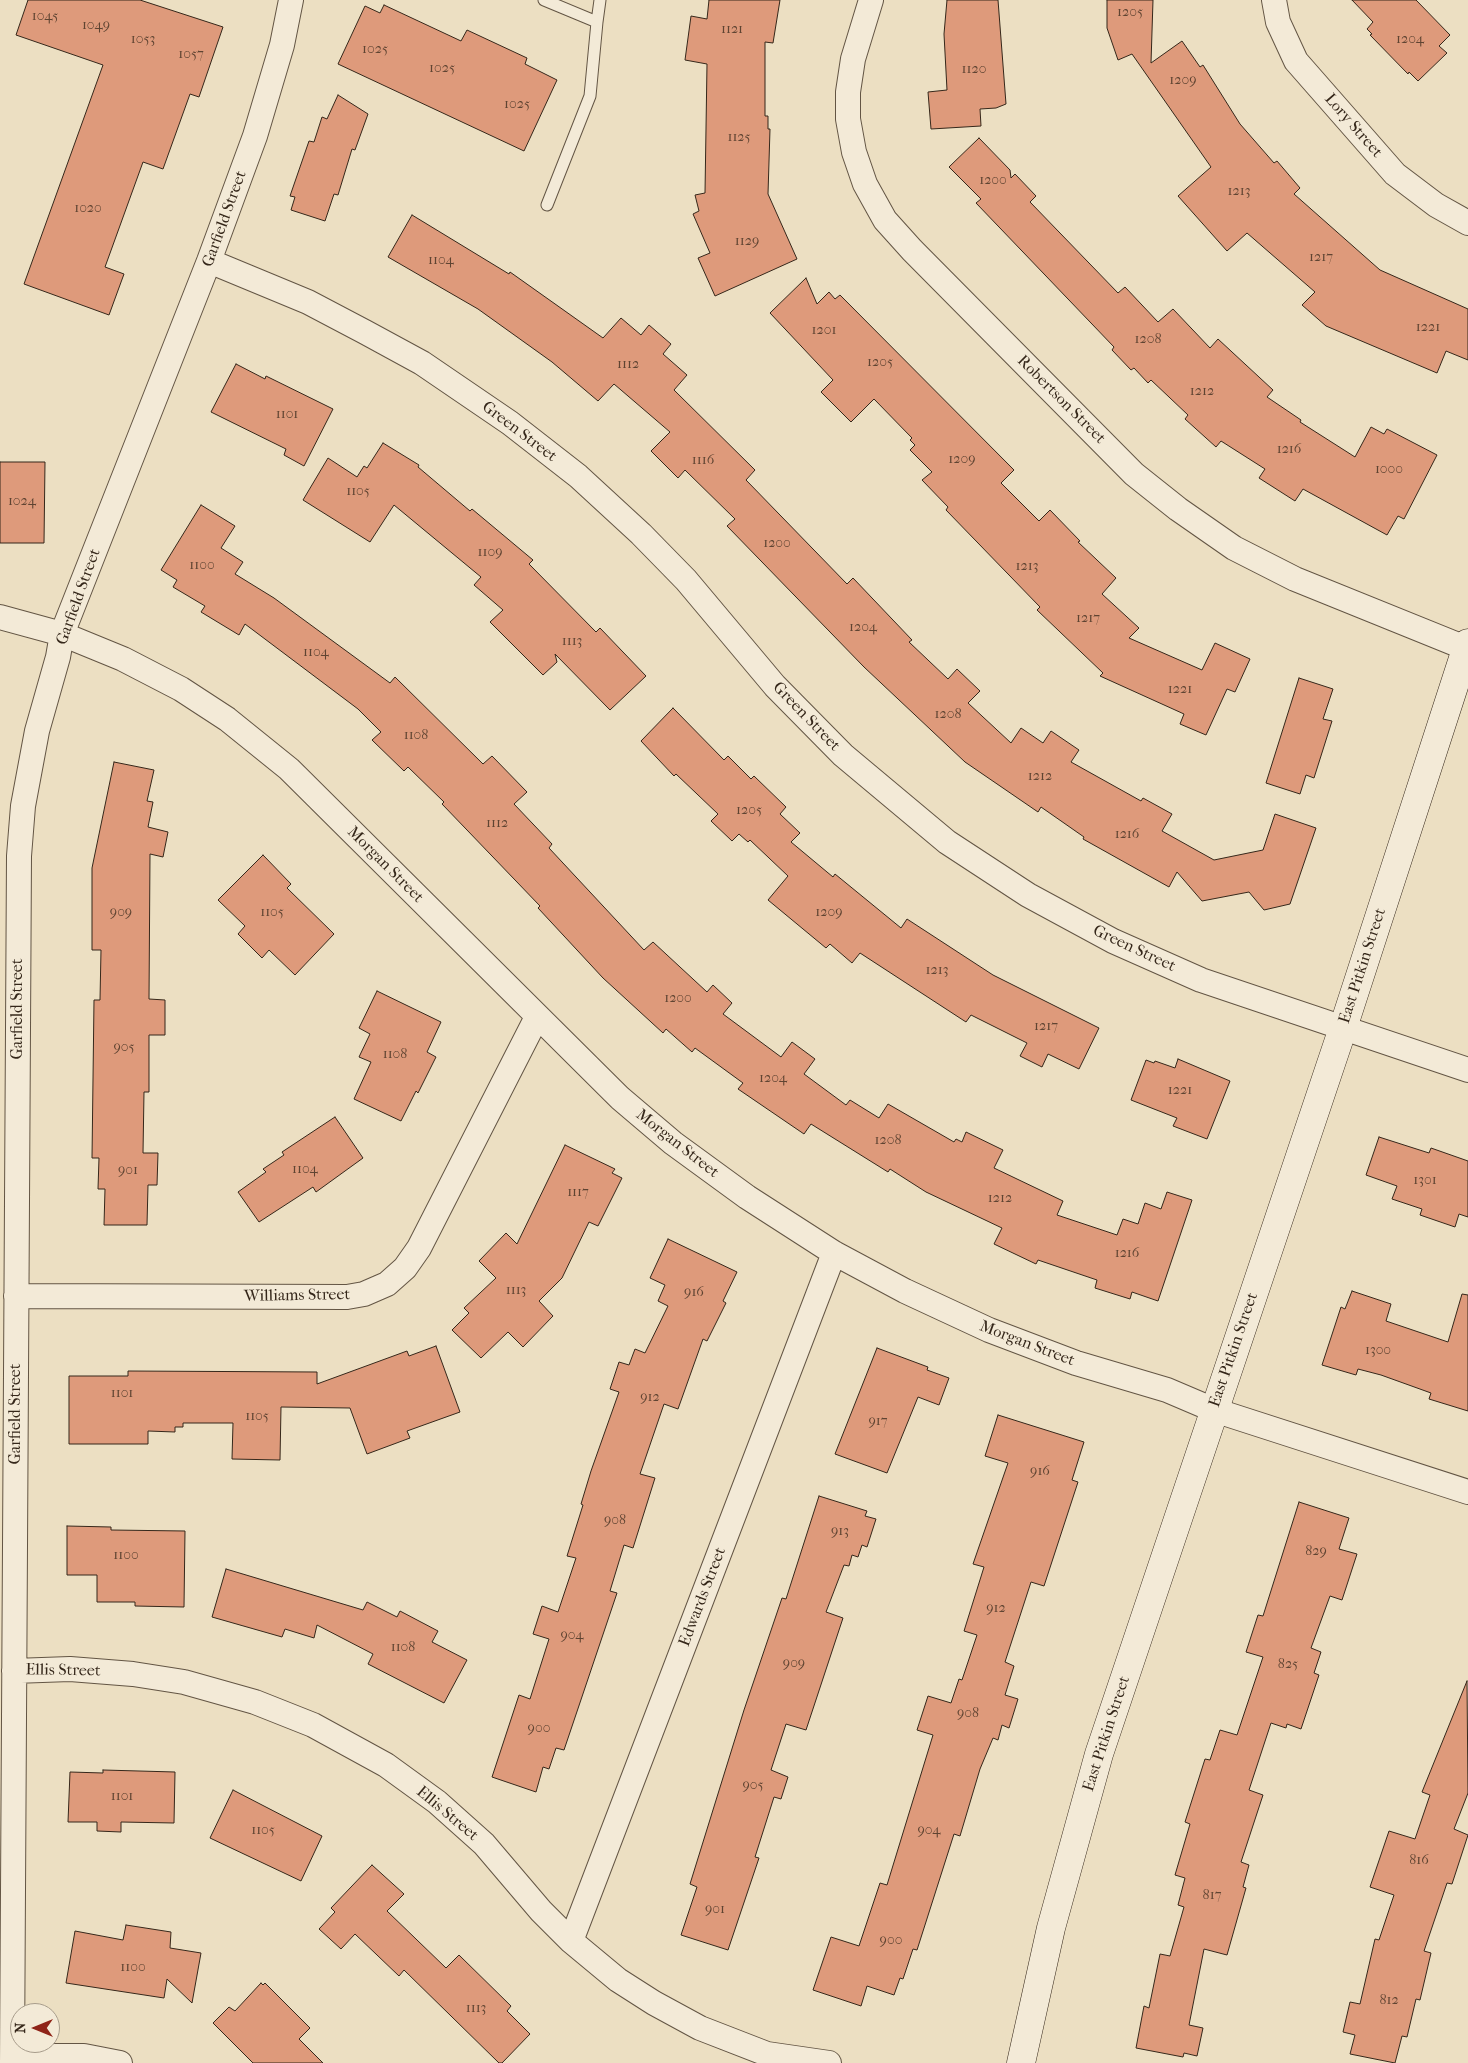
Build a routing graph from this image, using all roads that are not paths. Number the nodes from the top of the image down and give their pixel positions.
1 (290, 0) edge
2 (544, 0) edge
3 (600, 0) edge
4 (871, 0) edge
5 (1274, 0) edge
6 (597, 22) junction
7 (547, 205) dead end
8 (1468, 223) edge
9 (209, 261) junction
10 (0, 617) edge
11 (62, 634) junction
12 (1467, 647) edge
13 (537, 1017) junction
14 (1343, 1028) junction
15 (1468, 1070) edge
16 (834, 1253) junction
17 (16, 1296) junction
18 (1214, 1410) junction
19 (1468, 1492) edge
20 (14, 1671) junction
21 (571, 1941) junction
22 (12, 2062) edge
23 (120, 2063) edge
24 (829, 2063) edge
25 (1021, 2063) edge

1 - 9 street, Garfield Street
2 - 6 lane
3 - 6 lane
4 - 12 street, Robertson Street
5 - 8 street, Lory Street
6 - 7 lane
9 - 11 street, Garfield Street
9 - 14 street, Green Street
10 - 11 street, Morgan Street
11 - 13 street, Morgan Street
11 - 17 street, Garfield Street
12 - 14 street, East Pitkin Street
13 - 16 street, Morgan Street
13 - 17 street, Williams Street
14 - 15 street, Green Street
14 - 18 street, East Pitkin Street
16 - 18 street, Morgan Street
16 - 21 street, Edwards Street
17 - 20 street, Garfield Street
18 - 19 street, Morgan Street
18 - 25 street, East Pitkin Street
20 - 21 street, Ellis Street
20 - 22 street, Garfield Street
21 - 24 street, Ellis Street
22 - 23 street

